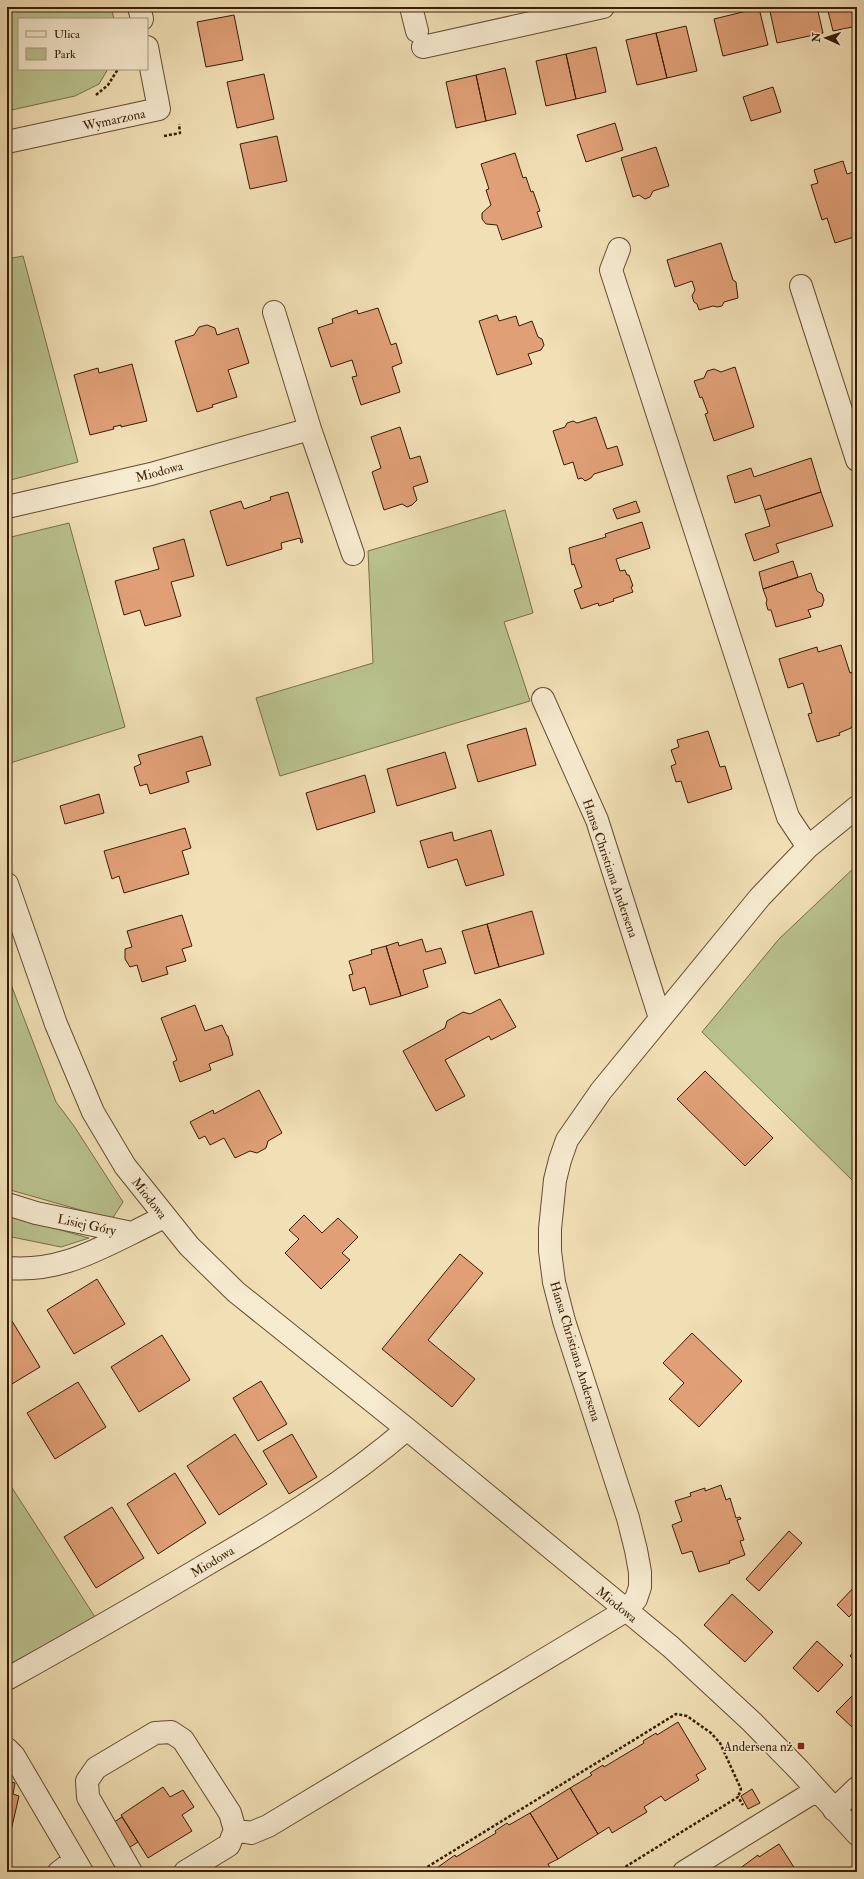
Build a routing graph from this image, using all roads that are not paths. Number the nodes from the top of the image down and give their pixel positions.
1 (140, 7) edge
2 (411, 7) edge
3 (603, 7) edge
4 (142, 18) edge
5 (148, 52) edge
6 (7, 142) edge
7 (618, 249) dead end
8 (801, 286) dead end
9 (274, 312) dead end
10 (310, 429) junction
11 (857, 460) edge
12 (7, 507) edge
13 (353, 554) dead end
14 (543, 699) dead end
15 (857, 807) edge
16 (808, 847) junction
17 (7, 884) edge
18 (660, 1018) junction
19 (7, 1204) edge
20 (164, 1217) junction
21 (132, 1233) junction
22 (7, 1268) edge
23 (407, 1429) junction
24 (625, 1611) junction
25 (7, 1679) edge
26 (7, 1749) edge
27 (857, 1788) edge
28 (817, 1790) junction
29 (834, 1810) junction
30 (235, 1830) junction
31 (857, 1834) edge
32 (72, 1868) edge
33 (131, 1872) edge
34 (185, 1872) edge
35 (684, 1872) edge

1 - 4 street
2 - 3 street
5 - 6 street, Wymarzona
7 - 16 street
8 - 11 street
9 - 10 street
10 - 12 street, Miodowa
10 - 13 street
14 - 18 street, Hansa Christiana Andersena
15 - 16 street, Hansa Christiana Andersena
16 - 18 street, Hansa Christiana Andersena
17 - 20 street, Miodowa
18 - 24 street, Hansa Christiana Andersena
19 - 21 street, Lisiej Góry
20 - 21 street, Lisiej Góry
20 - 23 street, Miodowa
21 - 22 street
23 - 24 street, Miodowa
23 - 25 street, Miodowa
24 - 28 street, Miodowa
24 - 30 street
26 - 32 street
27 - 29 street
28 - 29 street, Miodowa
28 - 35 street
29 - 31 street, Miodowa
30 - 33 street
30 - 34 street

